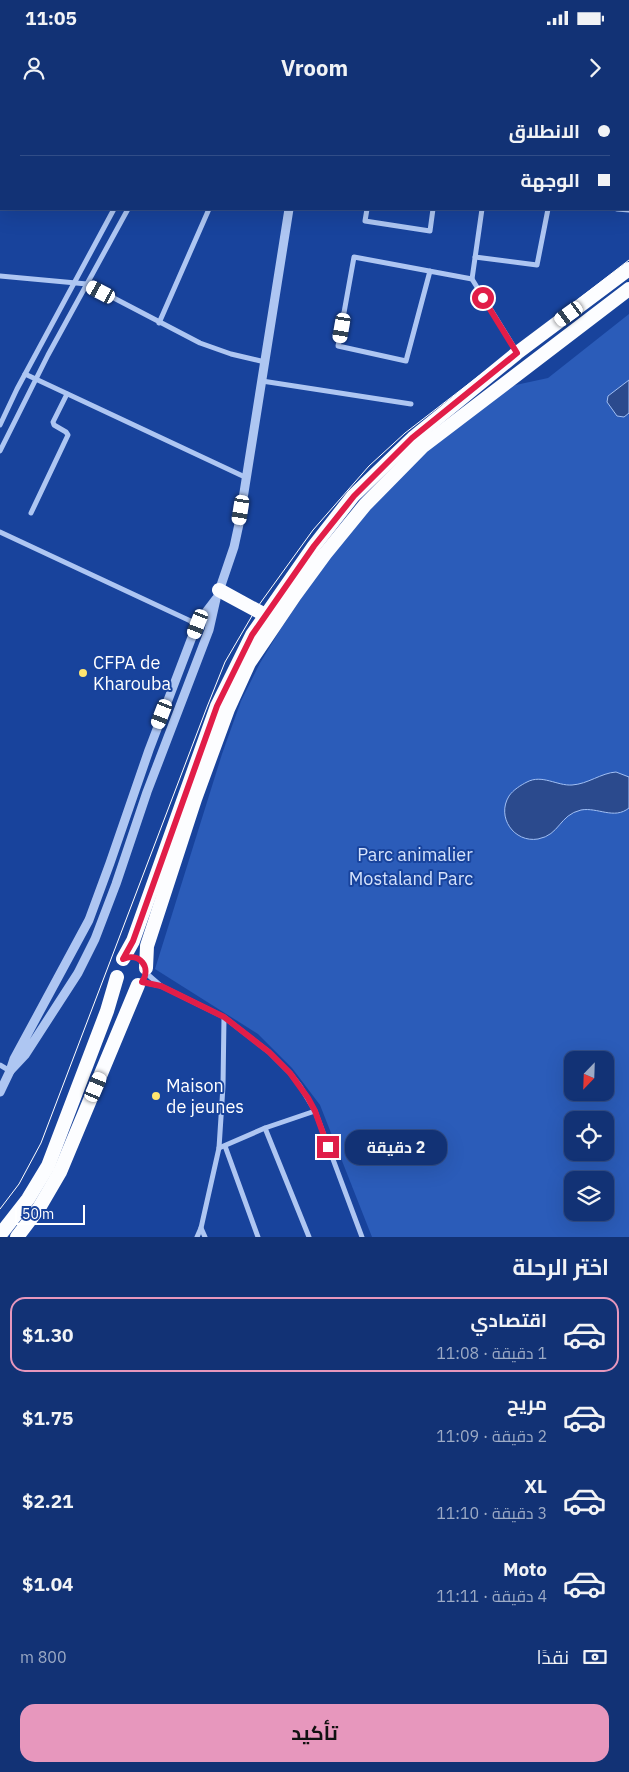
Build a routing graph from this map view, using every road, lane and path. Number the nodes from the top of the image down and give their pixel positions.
1 (113, 210) edge
2 (127, 210) edge
3 (209, 210) edge
4 (289, 210) edge
5 (366, 210) edge
6 (433, 210) edge
7 (482, 210) edge
8 (548, 210) edge
9 (475, 256) junction
10 (629, 269) edge
11 (430, 271) junction
12 (0, 276) edge
13 (472, 279) junction
14 (73, 284) junction
15 (87, 284) junction
16 (629, 289) edge
17 (159, 323) junction
18 (517, 353) junction
19 (265, 362) junction
20 (25, 374) junction
21 (36, 379) junction
22 (262, 381) junction
23 (67, 394) junction
24 (411, 404) dead end
25 (0, 425) edge
26 (0, 451) edge
27 (247, 478) junction
28 (31, 513) dead end
29 (0, 532) edge
30 (217, 594) junction
31 (265, 615) junction
32 (198, 624) junction
33 (123, 959) junction
34 (117, 977) junction
35 (143, 977) junction
36 (161, 986) junction
37 (224, 1017) junction
38 (0, 1065) edge
39 (10, 1071) junction
40 (0, 1090) edge
41 (315, 1111) junction
42 (266, 1128) junction
43 (225, 1146) junction
44 (218, 1148) junction
45 (201, 1228) junction
46 (0, 1235) edge
47 (17, 1237) edge
48 (197, 1237) edge
49 (205, 1237) edge
50 (258, 1237) edge
51 (310, 1237) edge
52 (362, 1237) edge

1 - 14 street
2 - 15 street
3 - 17 street
4 - 19 street
5 - 6 street
7 - 9 street
8 - 9 street
9 - 13 street
10 - 18 highway
11 - 11 street
11 - 13 street
12 - 14 street
13 - 18 street
14 - 15 street
14 - 20 street
15 - 17 street
15 - 21 street
16 - 35 highway
17 - 19 street
18 - 31 highway
19 - 22 street
20 - 21 street
20 - 25 street
21 - 23 street
21 - 26 street
22 - 24 street
22 - 27 street
23 - 27 street
23 - 28 street
27 - 30 street
29 - 32 street
30 - 31 highway
30 - 32 street
30 - 39 street
31 - 33 highway
32 - 39 street
33 - 34 highway
33 - 35 highway
34 - 35 highway
34 - 46 highway
35 - 36 street
35 - 36 street
35 - 47 highway
36 - 37 street
37 - 41 street
37 - 44 street
38 - 39 street
39 - 40 street
41 - 42 street
41 - 52 street
42 - 43 street
42 - 51 street
43 - 44 street
43 - 50 street
44 - 45 street
45 - 48 street
45 - 49 street

